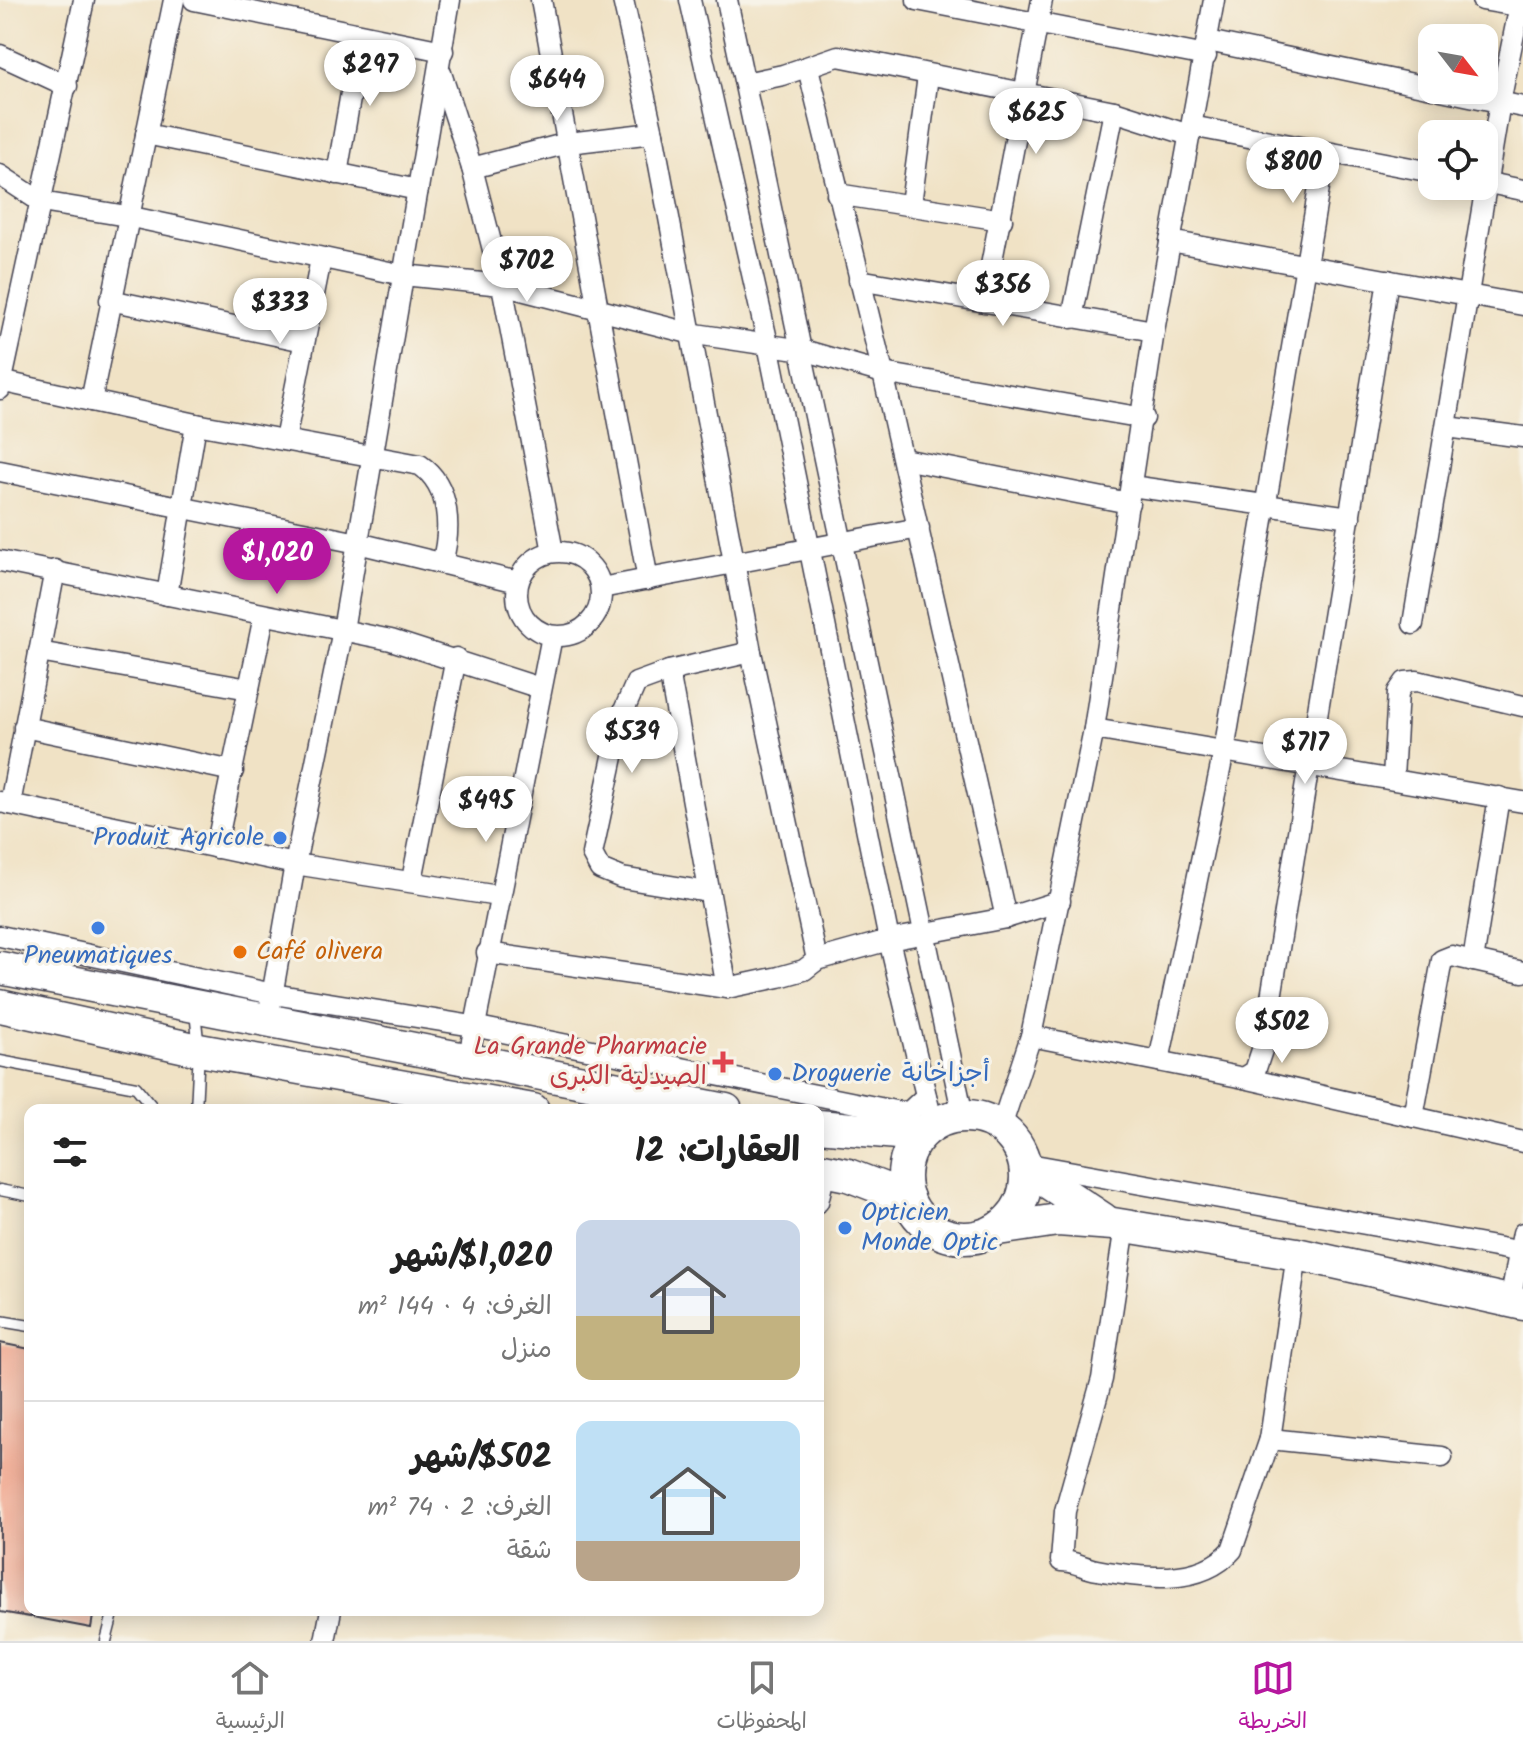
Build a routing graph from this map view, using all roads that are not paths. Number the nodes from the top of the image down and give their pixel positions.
1 (84, 0) edge
2 (174, 0) edge
3 (194, 0) edge
4 (450, 0) edge
5 (541, 0) edge
6 (623, 0) edge
7 (690, 0) edge
8 (727, 0) edge
9 (917, 0) edge
10 (1042, 0) edge
11 (1214, 0) edge
12 (1482, 0) edge
13 (1521, 5) edge
14 (1037, 22) junction
15 (361, 35) junction
16 (1207, 48) junction
17 (0, 55) edge
18 (442, 61) junction
19 (808, 68) junction
20 (928, 76) junction
21 (745, 83) junction
22 (67, 86) junction
23 (1418, 86) edge
24 (1024, 94) junction
25 (1500, 102) junction
26 (1523, 107) edge
27 (1114, 111) junction
28 (1497, 120) edge
29 (1190, 130) junction
30 (653, 133) junction
31 (146, 134) junction
32 (568, 143) junction
33 (1325, 152) junction
34 (472, 168) junction
35 (1418, 169) edge
36 (337, 174) junction
37 (0, 175) edge
38 (1498, 185) edge
39 (418, 190) junction
40 (1523, 190) edge
41 (837, 194) junction
42 (1483, 200) edge
43 (41, 202) junction
44 (911, 204) junction
45 (127, 216) junction
46 (1002, 220) junction
47 (1170, 241) junction
48 (321, 259) junction
49 (1304, 265) junction
50 (403, 275) junction
51 (859, 280) junction
52 (1388, 280) junction
53 (502, 285) junction
54 (1470, 295) junction
55 (110, 300) junction
56 (984, 302) junction
57 (1523, 305) edge
58 (598, 308) junction
59 (1072, 318) junction
60 (1154, 331) junction
61 (689, 333) junction
62 (304, 341) junction
63 (768, 344) junction
64 (803, 350) junction
65 (883, 373) junction
66 (1, 384) edge
67 (91, 401) junction
68 (1144, 418) junction
69 (196, 424) junction
70 (1447, 427) junction
71 (1523, 437) edge
72 (285, 440) junction
73 (372, 455) junction
74 (903, 459) junction
75 (0, 471) edge
76 (1130, 494) junction
77 (1263, 505) junction
78 (183, 510) junction
79 (1350, 517) junction
80 (919, 528) junction
81 (358, 543) junction
82 (843, 543) junction
83 (811, 549) junction
84 (553, 552) junction
85 (0, 561) edge
86 (733, 562) junction
87 (442, 563) junction
88 (55, 570) junction
89 (648, 580) junction
90 (518, 582) junction
91 (601, 588) junction
92 (167, 595) junction
93 (264, 616) junction
94 (1413, 624) dead end
95 (343, 630) junction
96 (552, 636) junction
97 (39, 652) junction
98 (751, 652) junction
99 (456, 658) junction
100 (669, 671) junction
101 (540, 688) junction
102 (249, 689) junction
103 (1523, 706) edge
104 (24, 727) junction
105 (1094, 729) junction
106 (1224, 751) junction
107 (1309, 764) junction
108 (233, 771) junction
109 (1393, 778) junction
110 (1499, 797) junction
111 (1523, 802) edge
112 (5, 803) edge
113 (216, 848) junction
114 (295, 864) junction
115 (412, 880) junction
116 (708, 892) junction
117 (498, 896) junction
118 (1060, 901) junction
119 (1006, 918) junction
120 (925, 934) junction
121 (0, 936) edge
122 (889, 940) junction
123 (487, 953) junction
124 (817, 960) junction
125 (1473, 961) junction
126 (0, 968) edge
127 (1523, 972) edge
128 (727, 988) junction
129 (194, 1005) junction
130 (0, 1006) edge
131 (271, 1006) junction
132 (473, 1026) junction
133 (1031, 1036) junction
134 (199, 1050) junction
135 (0, 1061) edge
136 (468, 1061) junction
137 (1159, 1061) junction
138 (1244, 1078) junction
139 (444, 1103) edge
140 (150, 1104) edge
141 (196, 1104) edge
142 (694, 1104) edge
143 (1413, 1117) junction
144 (936, 1118) junction
145 (824, 1126) edge
146 (1001, 1127) junction
147 (1523, 1142) edge
148 (1025, 1166) junction
149 (824, 1170) edge
150 (0, 1190) edge
151 (24, 1195) edge
152 (908, 1198) junction
153 (1119, 1225) junction
154 (998, 1229) junction
155 (1522, 1245) edge
156 (1297, 1254) junction
157 (1517, 1303) edge
158 (0, 1321) edge
159 (24, 1325) edge
160 (1270, 1439) junction
161 (1442, 1457) dead end
162 (112, 1616) edge
163 (330, 1616) edge
164 (106, 1641) edge
165 (325, 1641) edge

1 - 22 street
2 - 31 street
3 - 15 street
4 - 18 street
5 - 32 street
6 - 30 street
7 - 63 street
8 - 21 street
9 - 14 street
10 - 14 street
11 - 16 street
12 - 13 street
13 - 25 street
14 - 16 street
14 - 24 street
15 - 18 street
15 - 36 street
16 - 23 street
16 - 29 street
17 - 22 street
18 - 34 street
18 - 39 street
19 - 20 street
19 - 21 street
19 - 41 street
20 - 24 street
20 - 44 street
21 - 64 street
22 - 43 street
24 - 27 street
24 - 46 street
25 - 26 street
25 - 28 street
27 - 29 street
27 - 59 street
29 - 33 street
29 - 47 street
30 - 32 street
30 - 61 street
31 - 36 street
31 - 45 street
32 - 34 street
32 - 58 street
33 - 35 street
33 - 49 street
34 - 53 street
36 - 39 street
37 - 43 street
38 - 40 street
39 - 50 street
41 - 44 street
41 - 51 street
42 - 54 street
43 - 45 street
43 - 66 street
44 - 46 street
45 - 48 street
45 - 55 street
46 - 56 street
47 - 49 street
47 - 60 street
48 - 50 street
48 - 62 street
49 - 52 street
49 - 77 street
50 - 53 street
50 - 73 street
51 - 56 street
51 - 65 street
52 - 54 street
52 - 79 street
53 - 58 street
53 - 84 street
54 - 57 street
54 - 70 street
55 - 62 street
55 - 67 street
56 - 59 street
58 - 61 street
58 - 89 street
59 - 60 street
60 - 68 street
61 - 63 street
61 - 86 street
62 - 72 street
63 - 64 street
63 - 83 street
64 - 65 street
64 - 82 street
65 - 68 street
65 - 74 street
66 - 67 street
67 - 69 street
68 - 76 street
69 - 72 street
69 - 78 street
70 - 71 street
70 - 94 street
72 - 73 street
73 - 81 street
73 - 87 street
74 - 76 street
74 - 80 street
75 - 78 street
76 - 77 street
76 - 105 street
77 - 79 street
77 - 106 street
78 - 81 street
78 - 92 street
79 - 107 street
80 - 82 street
80 - 119 street
81 - 87 street
81 - 95 street
82 - 83 street
82 - 120 street
83 - 86 street
83 - 122 street
84 - 90 street
84 - 91 street
85 - 88 street
86 - 89 street
86 - 98 street
87 - 90 street
88 - 92 street
88 - 97 street
89 - 91 street
90 - 96 street
91 - 96 street
92 - 93 street
93 - 95 street
93 - 102 street
95 - 99 street
95 - 114 street
96 - 101 street
97 - 102 street
97 - 104 street
98 - 100 street
98 - 124 street
99 - 101 street
99 - 115 street
100 - 116 street
100 - 116 street
101 - 117 street
102 - 108 street
103 - 109 street
104 - 108 street
104 - 112 street
105 - 106 street
105 - 118 street
106 - 107 street
106 - 137 street
107 - 109 street
107 - 138 street
108 - 113 street
109 - 110 street
110 - 111 street
110 - 125 street
112 - 113 street
113 - 114 street
114 - 115 street
114 - 131 street
115 - 117 street
116 - 128 street
117 - 123 street
118 - 119 street
118 - 133 street
119 - 120 street
120 - 122 street
120 - 144 street
121 - 131 street
122 - 124 street
122 - 144 street
123 - 128 street
123 - 132 street
124 - 128 street
125 - 127 street
125 - 143 street
126 - 129 main road
129 - 131 main road
129 - 134 lane
130 - 134 main road
131 - 132 street
131 - 136 main road
132 - 136 street
132 - 144 street
133 - 137 street
133 - 146 street
134 - 139 main road
134 - 141 lane
135 - 140 lane
136 - 142 main road
137 - 138 street
138 - 143 street
143 - 147 street
144 - 145 main road
144 - 146 main road
144 - 152 main road
146 - 148 main road
148 - 153 main road
148 - 154 main road
148 - 155 street
149 - 152 main road
150 - 151 lane
152 - 154 main road
153 - 154 main road
153 - 156 main road
153 - 160 street
155 - 157 street
156 - 157 main road
156 - 160 street
158 - 159 lane
160 - 161 street
162 - 164 lane
163 - 165 street

